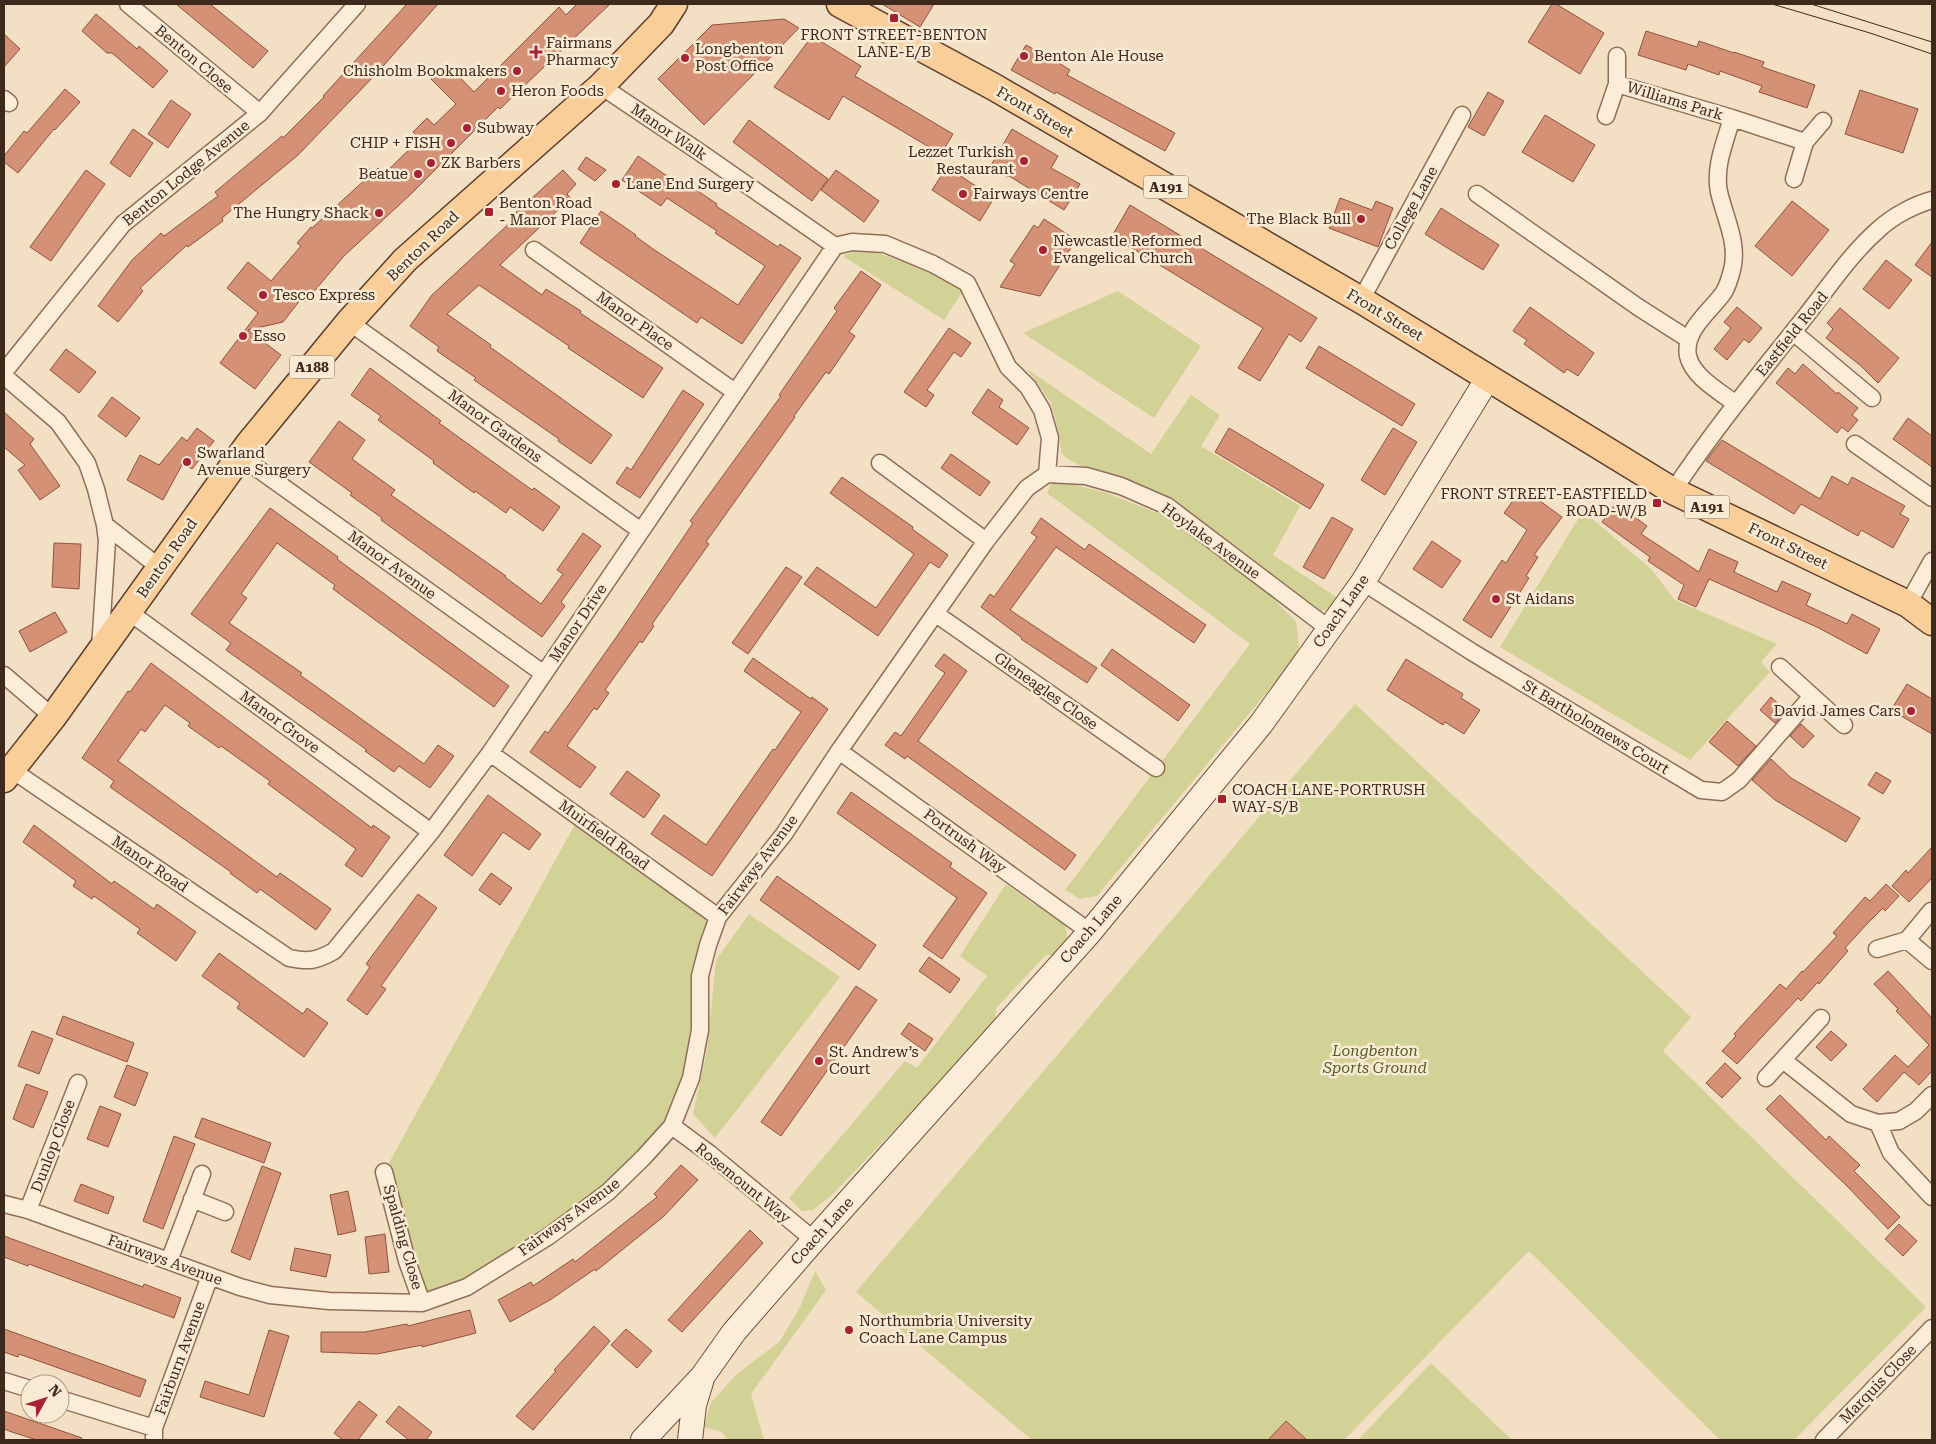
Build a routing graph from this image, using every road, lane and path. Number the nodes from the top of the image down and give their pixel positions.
1 (128, 4) edge
2 (357, 4) edge
3 (674, 4) edge
4 (840, 4) edge
5 (1617, 56) dead end
6 (1617, 84) junction
7 (601, 86) junction
8 (260, 113) junction
9 (1462, 115) dead end
10 (1606, 116) dead end
11 (1732, 118) junction
12 (1823, 121) dead end
13 (1805, 142) junction
14 (1794, 179) dead end
15 (1477, 194) dead end
16 (1932, 200) edge
17 (835, 246) junction
18 (534, 250) dead end
19 (1361, 300) junction
20 (349, 322) junction
21 (1793, 332) junction
22 (1688, 339) junction
23 (4, 372) edge
24 (4, 376) edge
25 (1488, 378) junction
26 (735, 392) junction
27 (1872, 398) dead end
28 (1736, 404) junction
29 (1855, 444) dead end
30 (240, 456) junction
31 (880, 463) dead end
32 (1047, 474) junction
33 (1673, 491) junction
34 (1932, 498) edge
35 (105, 525) junction
36 (641, 531) junction
37 (986, 542) junction
38 (1932, 561) edge
39 (159, 568) junction
40 (1363, 582) junction
41 (1908, 604) junction
42 (129, 612) junction
43 (936, 614) junction
44 (1932, 622) edge
45 (1328, 628) junction
46 (100, 652) junction
47 (1780, 667) dead end
48 (544, 674) junction
49 (4, 675) edge
50 (1812, 696) junction
51 (53, 717) junction
52 (1844, 725) dead end
53 (839, 751) junction
54 (490, 753) junction
55 (1156, 768) dead end
56 (8, 775) edge
57 (431, 832) junction
58 (1931, 910) dead end
59 (718, 918) junction
60 (1090, 932) junction
61 (1908, 940) junction
62 (1877, 949) dead end
63 (289, 958) joint
64 (1932, 961) edge
65 (1821, 1018) dead end
66 (1783, 1060) junction
67 (1766, 1078) dead end
68 (78, 1083) dead end
69 (1932, 1095) edge
70 (1878, 1123) junction
71 (672, 1126) junction
72 (384, 1172) dead end
73 (202, 1174) dead end
74 (1932, 1197) edge
75 (192, 1199) junction
76 (4, 1204) edge
77 (28, 1210) junction
78 (225, 1212) dead end
79 (814, 1240) junction
80 (169, 1262) junction
81 (210, 1276) junction
82 (422, 1303) junction
83 (1932, 1328) edge
84 (702, 1377) junction
85 (4, 1381) edge
86 (20, 1386) edge
87 (70, 1403) edge
88 (154, 1434) edge
89 (643, 1440) edge
90 (690, 1440) edge
91 (1824, 1440) edge

1 - 8 street, Benton Close
2 - 8 street, Benton Lodge Avenue
3 - 7 main road, Benton Road / A188
4 - 19 main road, Front Street / A191
5 - 6 street, Williams Park
6 - 10 street, Williams Park
6 - 11 street, Williams Park
7 - 17 street, Manor Walk
7 - 20 main road, Benton Road / A188
8 - 23 street, Benton Lodge Avenue
9 - 19 street, College Lane
11 - 13 street, Williams Park
11 - 22 street, Williams Park
12 - 13 street
13 - 14 street
15 - 22 street
16 - 21 street, Eastfield Road
17 - 26 street, Manor Drive
17 - 32 street
18 - 26 street, Manor Place
19 - 25 main road, Front Street / A191
20 - 30 main road, Benton Road / A188
20 - 36 street, Manor Gardens
21 - 27 street
21 - 28 street, Eastfield Road
22 - 28 street
24 - 35 street
25 - 33 main road, Front Street / A191
25 - 40 street, Coach Lane
26 - 36 street, Manor Drive
28 - 33 street, Eastfield Road
29 - 34 street
30 - 39 main road, Benton Road / A188
30 - 48 street, Manor Avenue
31 - 37 street
32 - 37 street, Fairways Avenue
32 - 45 street, Hoylake Avenue
33 - 41 main road, Front Street / A191
35 - 39 street
35 - 46 street
36 - 48 street, Manor Drive
37 - 43 street, Fairways Avenue
38 - 41 street
39 - 42 main road, Benton Road / A188
40 - 45 street, Coach Lane
40 - 50 street, St Bartholomews Court
41 - 44 main road, Front Street / A191
42 - 46 main road, Benton Road / A188
42 - 57 street, Manor Grove
43 - 53 street, Fairways Avenue
43 - 55 street, Gleneagles Close
45 - 60 street, Coach Lane
46 - 51 main road, Benton Road / A188
47 - 50 street
48 - 54 street, Manor Drive
49 - 51 street
50 - 52 street
51 - 56 main road, Benton Road / A188
53 - 59 street, Fairways Avenue
53 - 60 street, Portrush Way
54 - 57 street, Manor Drive
54 - 59 street, Muirfield Road
56 - 63 street, Manor Road
57 - 63 street, Manor Drive
58 - 61 street
59 - 71 street, Fairways Avenue
60 - 79 street, Coach Lane
61 - 62 street
61 - 64 street
65 - 66 street
66 - 67 street
66 - 70 street
68 - 77 street, Dunlop Close
69 - 70 street
70 - 74 street
71 - 79 street, Rosemount Way
71 - 82 street, Fairways Avenue
72 - 82 street, Spalding Close
73 - 75 street
75 - 78 street
75 - 80 street
76 - 77 street, Fairways Avenue
77 - 80 street, Fairways Avenue
79 - 84 street, Coach Lane
80 - 81 street, Fairways Avenue
81 - 82 street, Fairways Avenue
81 - 88 street, Fairburn Avenue
83 - 91 street, Marquis Close
84 - 89 street, Coach Lane
84 - 90 street
85 - 86 street
87 - 88 street

